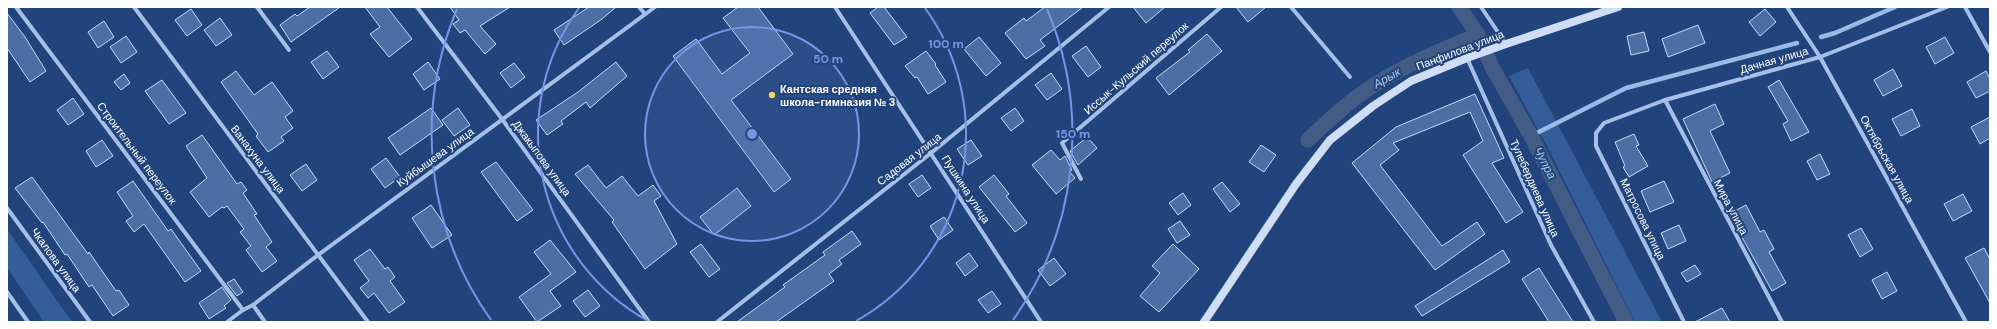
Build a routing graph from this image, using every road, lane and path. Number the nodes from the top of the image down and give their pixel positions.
1 (16, 7) edge
2 (134, 7) edge
3 (257, 7) edge
4 (417, 7) edge
5 (639, 7) edge
6 (655, 7) edge
7 (835, 7) edge
8 (1109, 7) edge
9 (1221, 7) edge
10 (1291, 7) edge
11 (1481, 7) edge
12 (1618, 7) edge
13 (1787, 7) edge
14 (1947, 7) edge
15 (1965, 7) edge
16 (645, 14) junction
17 (1506, 44) junction
18 (290, 50) dead end
19 (1990, 52) edge
20 (1820, 57) junction
21 (1467, 58) junction
22 (1350, 77) dead end
23 (1665, 100) junction
24 (502, 119) junction
25 (1604, 123) joint
26 (931, 153) junction
27 (1081, 179) dead end
28 (7, 208) edge
29 (318, 255) junction
30 (7, 292) edge
31 (253, 305) junction
32 (243, 310) junction
33 (28, 322) edge
34 (90, 322) edge
35 (227, 322) edge
36 (265, 322) edge
37 (368, 322) edge
38 (649, 322) edge
39 (717, 322) edge
40 (1041, 322) edge
41 (1204, 322) edge
42 (1594, 322) edge
43 (1684, 322) edge
44 (1782, 322) edge
45 (1966, 322) edge

1 - 32 street, Строительный переулок
2 - 29 street, Ванахуна улица
3 - 18 street
4 - 24 street, Джакыпова улица
5 - 16 street
6 - 16 street, Куйбышева улица
7 - 26 street, Пушкина улица
8 - 26 street, Садовая улица
9 - 27 street, Иссык-Кульский переулок
10 - 22 street
11 - 17 street
12 - 17 street, Панфилова улица
13 - 20 street, Октябрьская улица
14 - 20 street, Дачная улица
15 - 19 street
16 - 24 street, Куйбышева улица
17 - 21 street, Панфилова улица
20 - 23 street, Дачная улица
20 - 45 street, Октябрьская улица
21 - 41 street, Панфилова улица
21 - 42 street, Тулебердиева улица
23 - 25 street, Дачная улица
23 - 44 street, Мира улица
24 - 29 street, Куйбышева улица
24 - 38 street, Джакыпова улица
25 - 43 street, Матросова улица
26 - 39 street, Садовая улица
26 - 40 street, Пушкина улица
28 - 34 street, Чкалова улица
29 - 31 street, Куйбышева улица
29 - 37 street, Ванахуна улица
30 - 33 street
31 - 32 street, Куйбышева улица
31 - 36 street
32 - 35 street, Куйбышева улица

